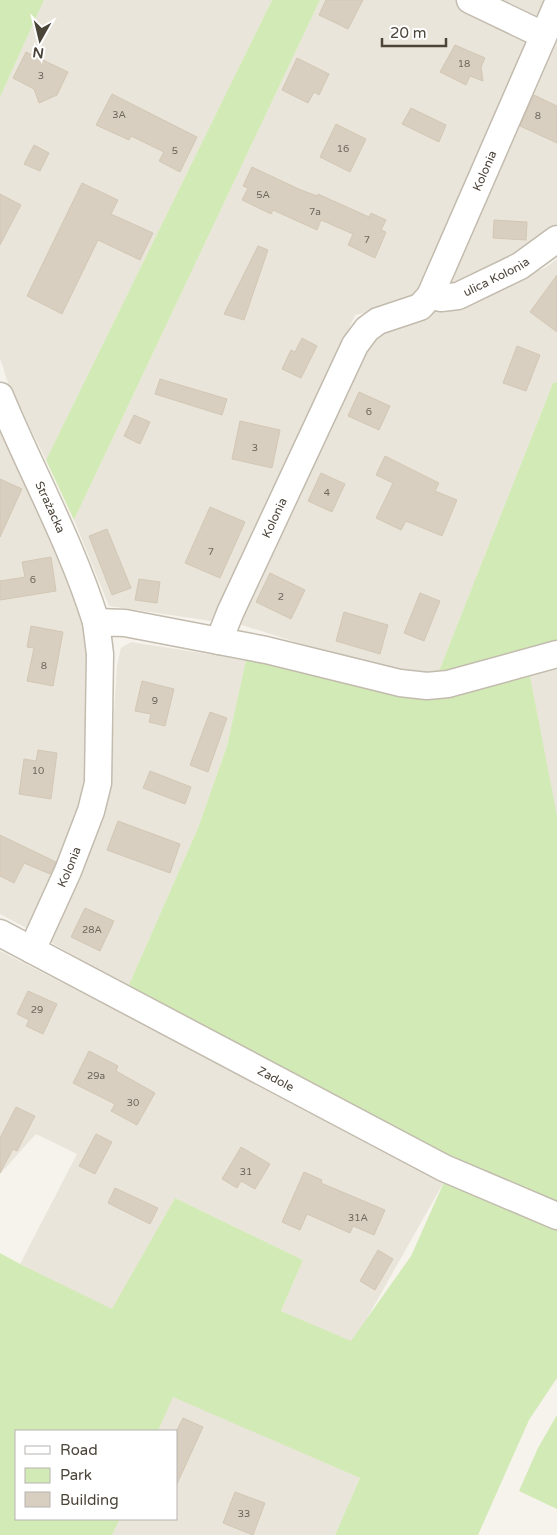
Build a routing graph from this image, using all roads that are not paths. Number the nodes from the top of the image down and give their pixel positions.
1 (470, 0) edge
2 (557, 5) edge
3 (543, 35) junction
4 (557, 239) edge
5 (430, 296) junction
6 (0, 396) edge
7 (96, 622) junction
8 (219, 641) junction
9 (557, 654) edge
10 (0, 933) edge
11 (32, 950) junction
12 (557, 1216) edge

1 - 3 street
2 - 3 street, Kolonia
3 - 5 street, Kolonia
4 - 5 street, ulica Kolonia
5 - 8 street, Kolonia
6 - 7 street, Strażacka
7 - 8 street
7 - 11 street, Kolonia
8 - 9 street
10 - 11 street, Zadole
11 - 12 street, Zadole

